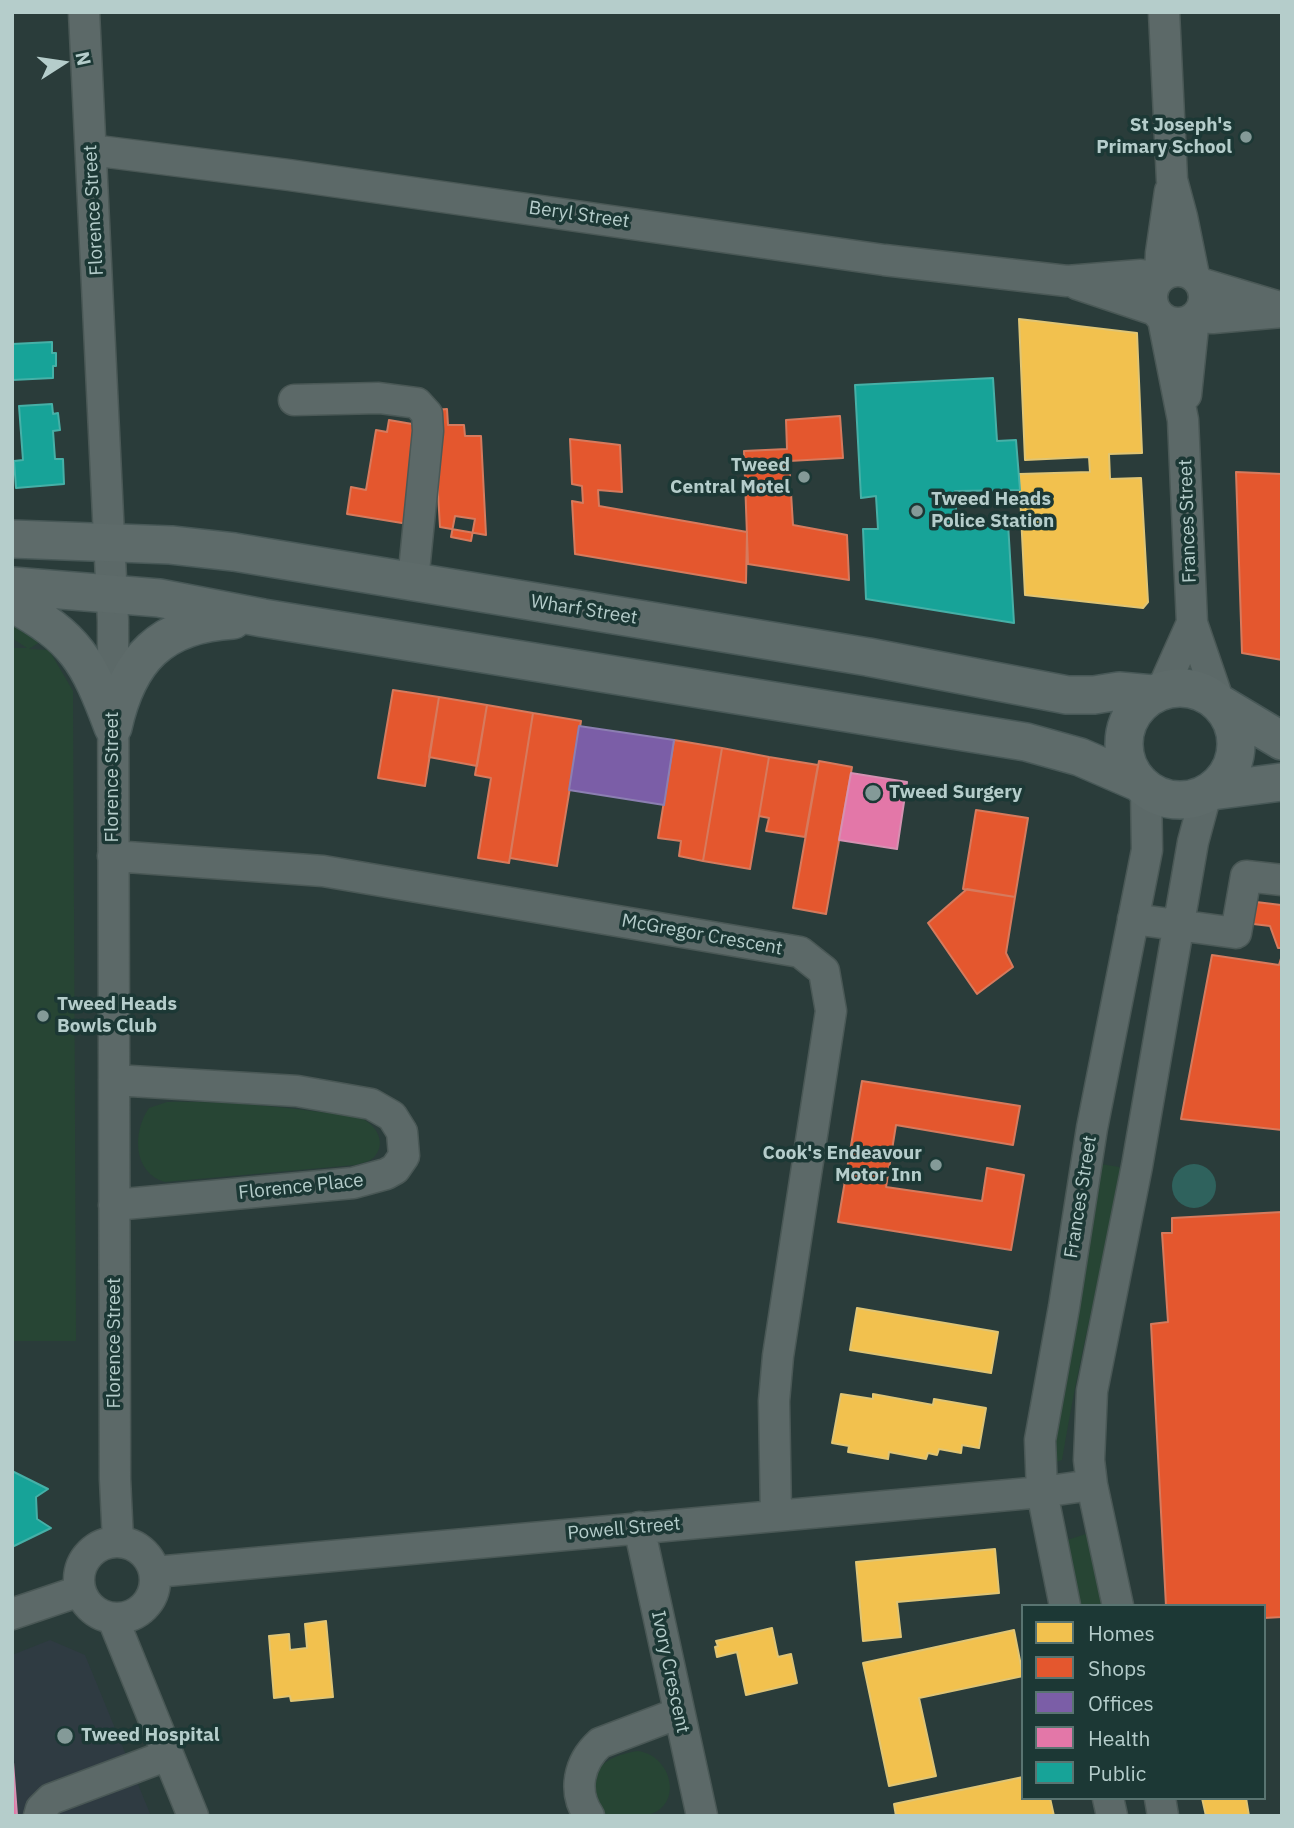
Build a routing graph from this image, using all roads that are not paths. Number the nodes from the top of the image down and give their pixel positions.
1 (84, 12) edge
2 (1164, 12) edge
3 (91, 150) junction
4 (1172, 180) junction
5 (1160, 278) junction
6 (1197, 279) junction
7 (1067, 281) junction
8 (1282, 310) edge
9 (1159, 314) junction
10 (1195, 318) junction
11 (294, 400) dead end
12 (1183, 420) junction
13 (12, 539) edge
14 (109, 542) junction
15 (413, 581) junction
16 (12, 586) edge
17 (112, 593) junction
18 (12, 603) edge
19 (263, 618) junction
20 (1192, 623) junction
21 (1157, 692) junction
22 (1220, 704) junction
23 (113, 727) junction
24 (1282, 741) edge
25 (1282, 782) edge
26 (1143, 786) junction
27 (1209, 792) junction
28 (113, 856) junction
29 (1282, 880) edge
30 (1133, 919) junction
31 (1179, 925) junction
32 (114, 1080) junction
33 (114, 1205) junction
34 (1092, 1485) junction
35 (1042, 1492) junction
36 (776, 1515) junction
37 (639, 1527) junction
38 (118, 1541) junction
39 (155, 1572) junction
40 (80, 1591) junction
41 (1065, 1604) edge
42 (1118, 1604) edge
43 (12, 1615) edge
44 (113, 1619) junction
45 (679, 1713) junction
46 (169, 1755) junction
47 (39, 1816) edge
48 (193, 1816) edge
49 (589, 1816) edge
50 (702, 1816) edge

1 - 3 street, Florence Street
2 - 4 street
3 - 7 street, Beryl Street
3 - 14 street, Florence Street
4 - 5 street
4 - 6 street
5 - 6 street
5 - 7 street, Beryl Street
5 - 9 street
6 - 8 street
6 - 10 street
7 - 9 street, Beryl Street
8 - 10 street
9 - 10 street
9 - 12 street, Frances Street
10 - 12 street, Frances Street
11 - 15 street
12 - 20 street, Frances Street
13 - 14 main road, Wharf Street
14 - 15 main road, Wharf Street
14 - 17 street, Florence Street
15 - 21 main road, Wharf Street
16 - 17 main road
17 - 19 main road
17 - 23 street, Florence Street
18 - 23 main road
19 - 23 main road
19 - 26 main road
20 - 21 street, Frances Street
20 - 22 street, Frances Street
21 - 22 main road
21 - 26 main road
22 - 24 main road
22 - 27 main road
23 - 28 street, Florence Street
25 - 27 main road
26 - 27 main road
26 - 30 street, Frances Street
27 - 31 street
28 - 32 street, Florence Street
28 - 36 street, McGregor Crescent
29 - 31 street
30 - 31 street
30 - 35 street, Frances Street
31 - 34 street
32 - 33 street, Florence Street
32 - 33 street, Florence Place
33 - 38 street, Florence Street
34 - 35 street, Powell Street
34 - 42 street
35 - 36 street, Powell Street
35 - 41 street, Frances Street
36 - 37 street, Powell Street
37 - 39 street, Powell Street
37 - 45 street, Ivory Crescent
38 - 39 street
38 - 40 street
39 - 44 street
40 - 43 street
40 - 44 street
44 - 46 street
45 - 49 street
45 - 50 street, Ivory Crescent
46 - 47 street
46 - 48 street

